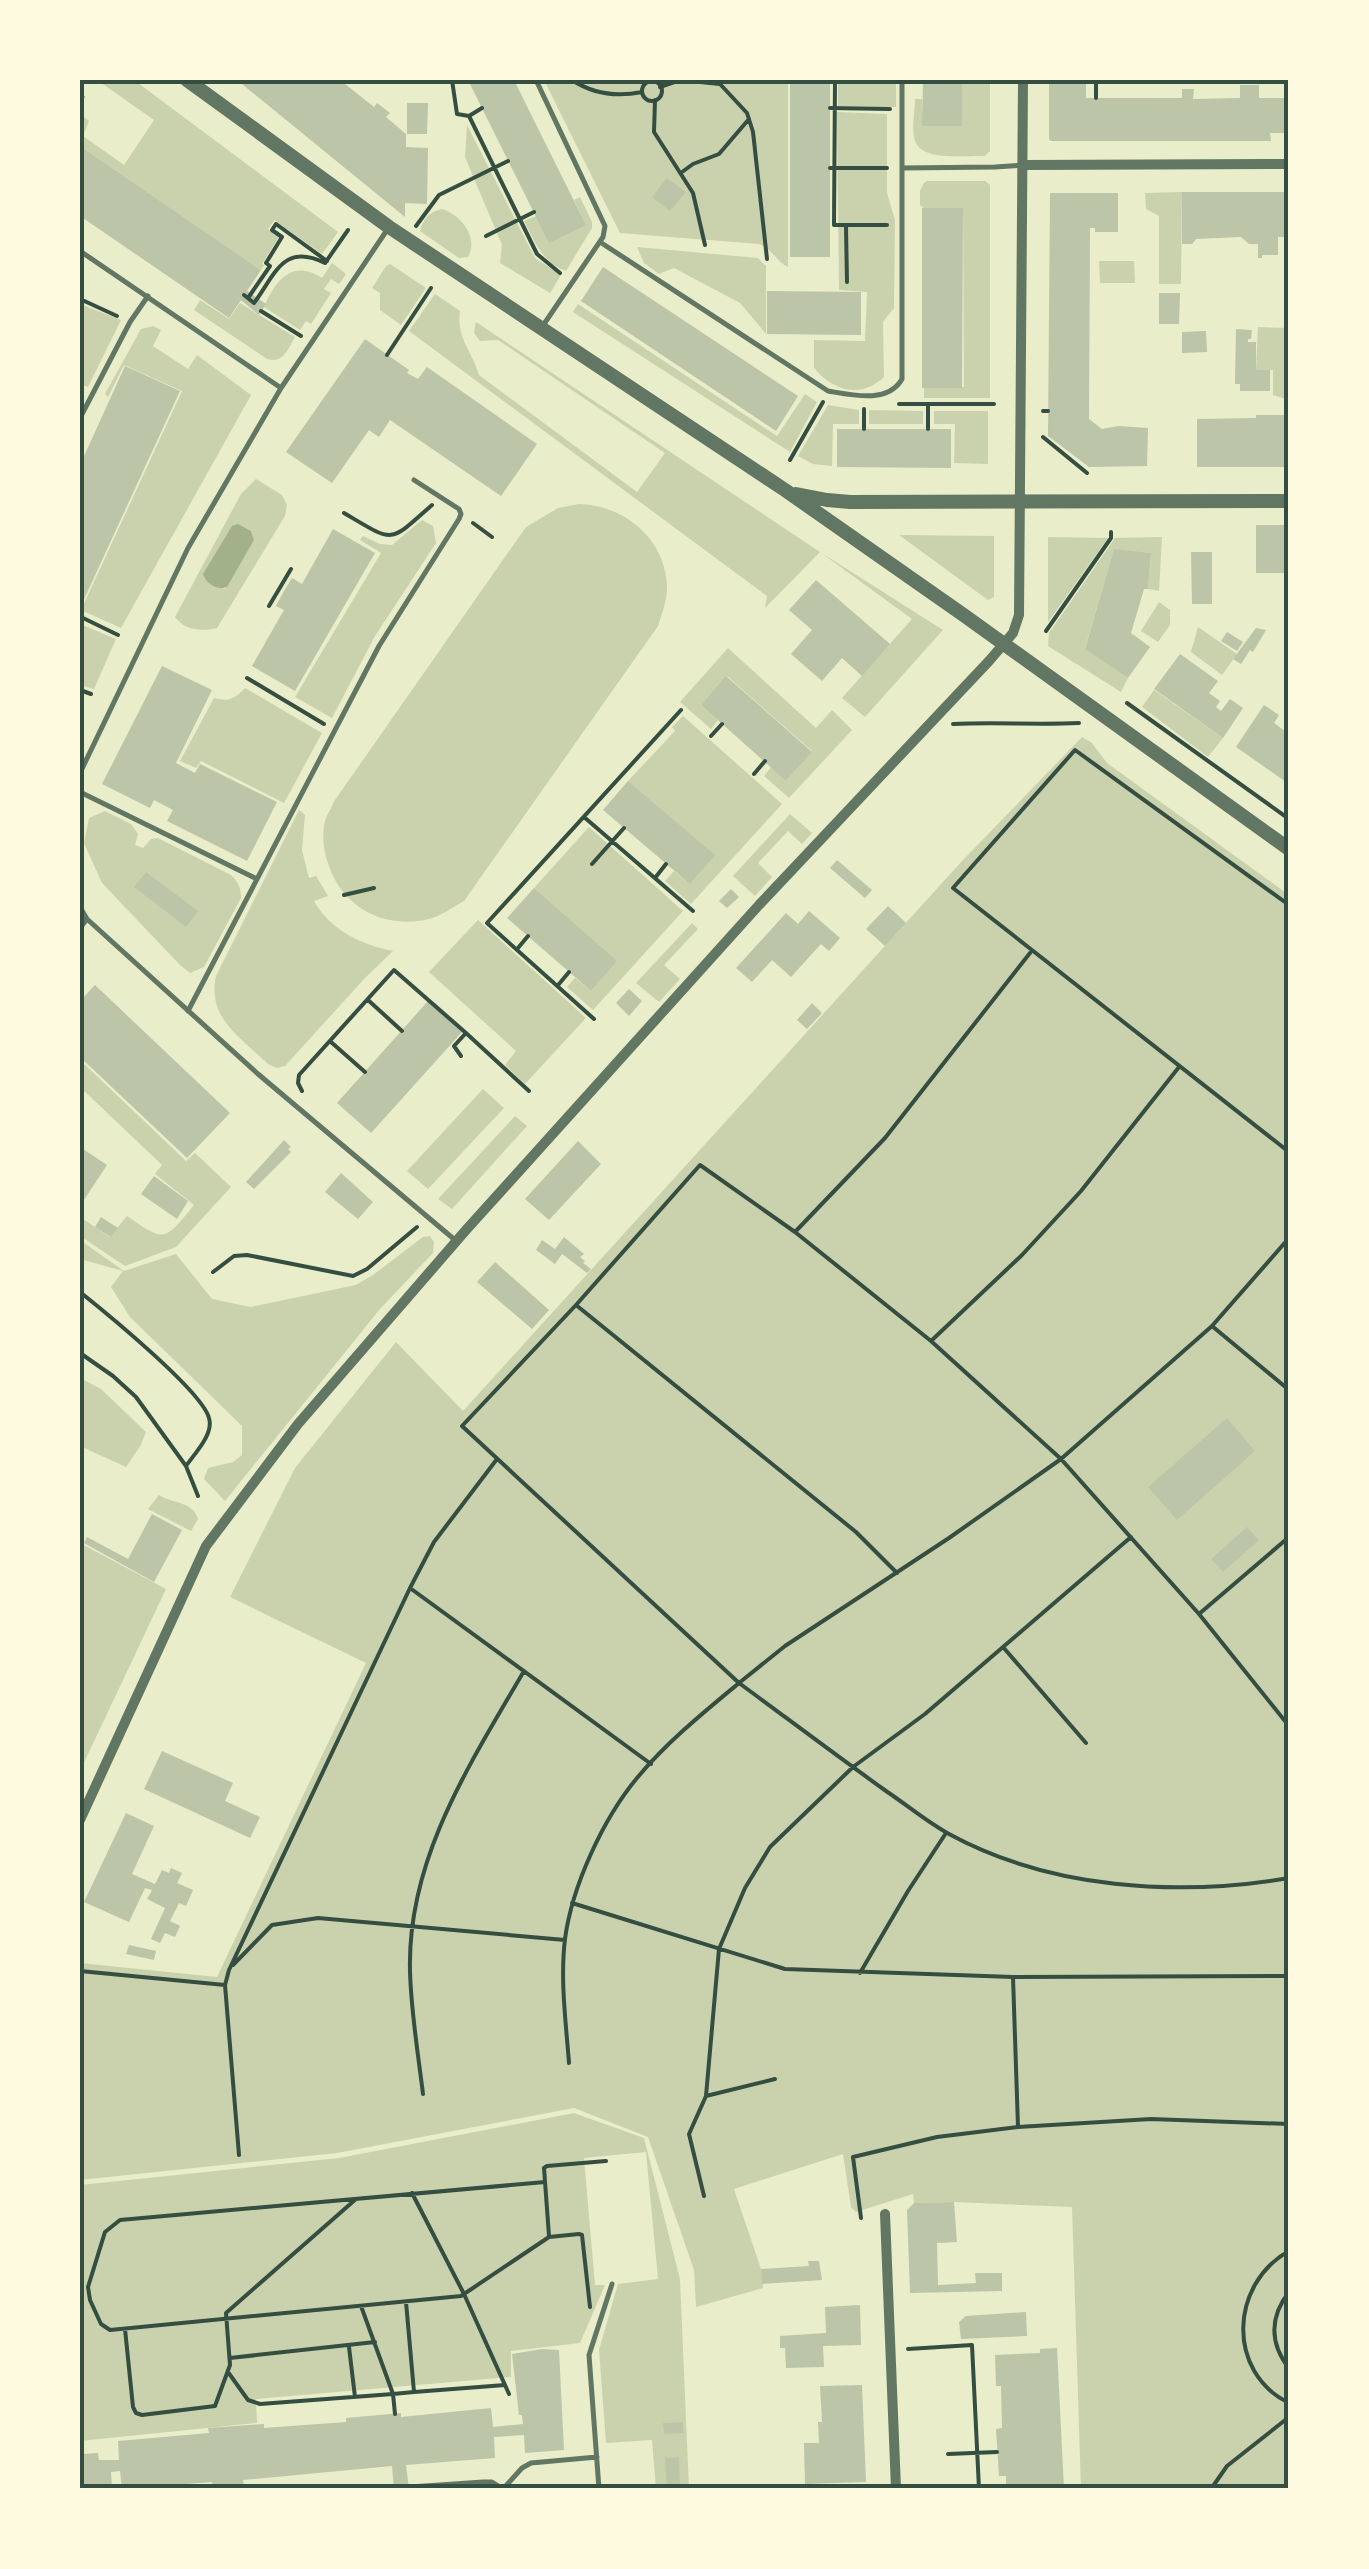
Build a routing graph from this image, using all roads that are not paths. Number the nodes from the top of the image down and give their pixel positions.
1 (186, 80) edge
2 (536, 80) edge
3 (902, 80) edge
4 (1023, 80) edge
5 (1024, 164) junction
6 (1289, 164) edge
7 (902, 168) junction
8 (389, 227) junction
9 (600, 242) junction
10 (80, 251) edge
11 (148, 296) junction
12 (541, 329) junction
13 (281, 388) junction
14 (80, 418) edge
15 (414, 480) dead end
16 (785, 490) junction
17 (1020, 501) junction
18 (1289, 501) edge
19 (1004, 644) junction
20 (80, 773) edge
21 (80, 792) edge
22 (1289, 849) edge
23 (257, 879) junction
24 (80, 908) edge
25 (87, 918) junction
26 (80, 928) edge
27 (188, 1011) junction
28 (456, 1242) junction
29 (80, 1820) edge
30 (884, 2214) dead end
31 (612, 2284) dead end
32 (597, 2456) junction
33 (599, 2487) edge
34 (381, 2489) edge
35 (503, 2489) edge
36 (896, 2489) edge

1 - 8 street
2 - 9 lane
3 - 7 lane
4 - 5 street
5 - 6 street
5 - 7 lane
5 - 17 street
7 - 9 lane
8 - 12 street
8 - 13 lane
9 - 12 lane
10 - 11 lane
11 - 13 lane
11 - 14 lane
12 - 16 street
13 - 20 lane
15 - 23 lane
16 - 17 street
16 - 19 street
17 - 18 street
17 - 19 street
19 - 22 street
19 - 28 street
21 - 23 lane
23 - 27 lane
24 - 25 lane
25 - 26 lane
25 - 27 lane
27 - 28 lane
28 - 29 street
30 - 36 street
31 - 32 lane
32 - 33 lane
32 - 35 lane
34 - 35 lane

